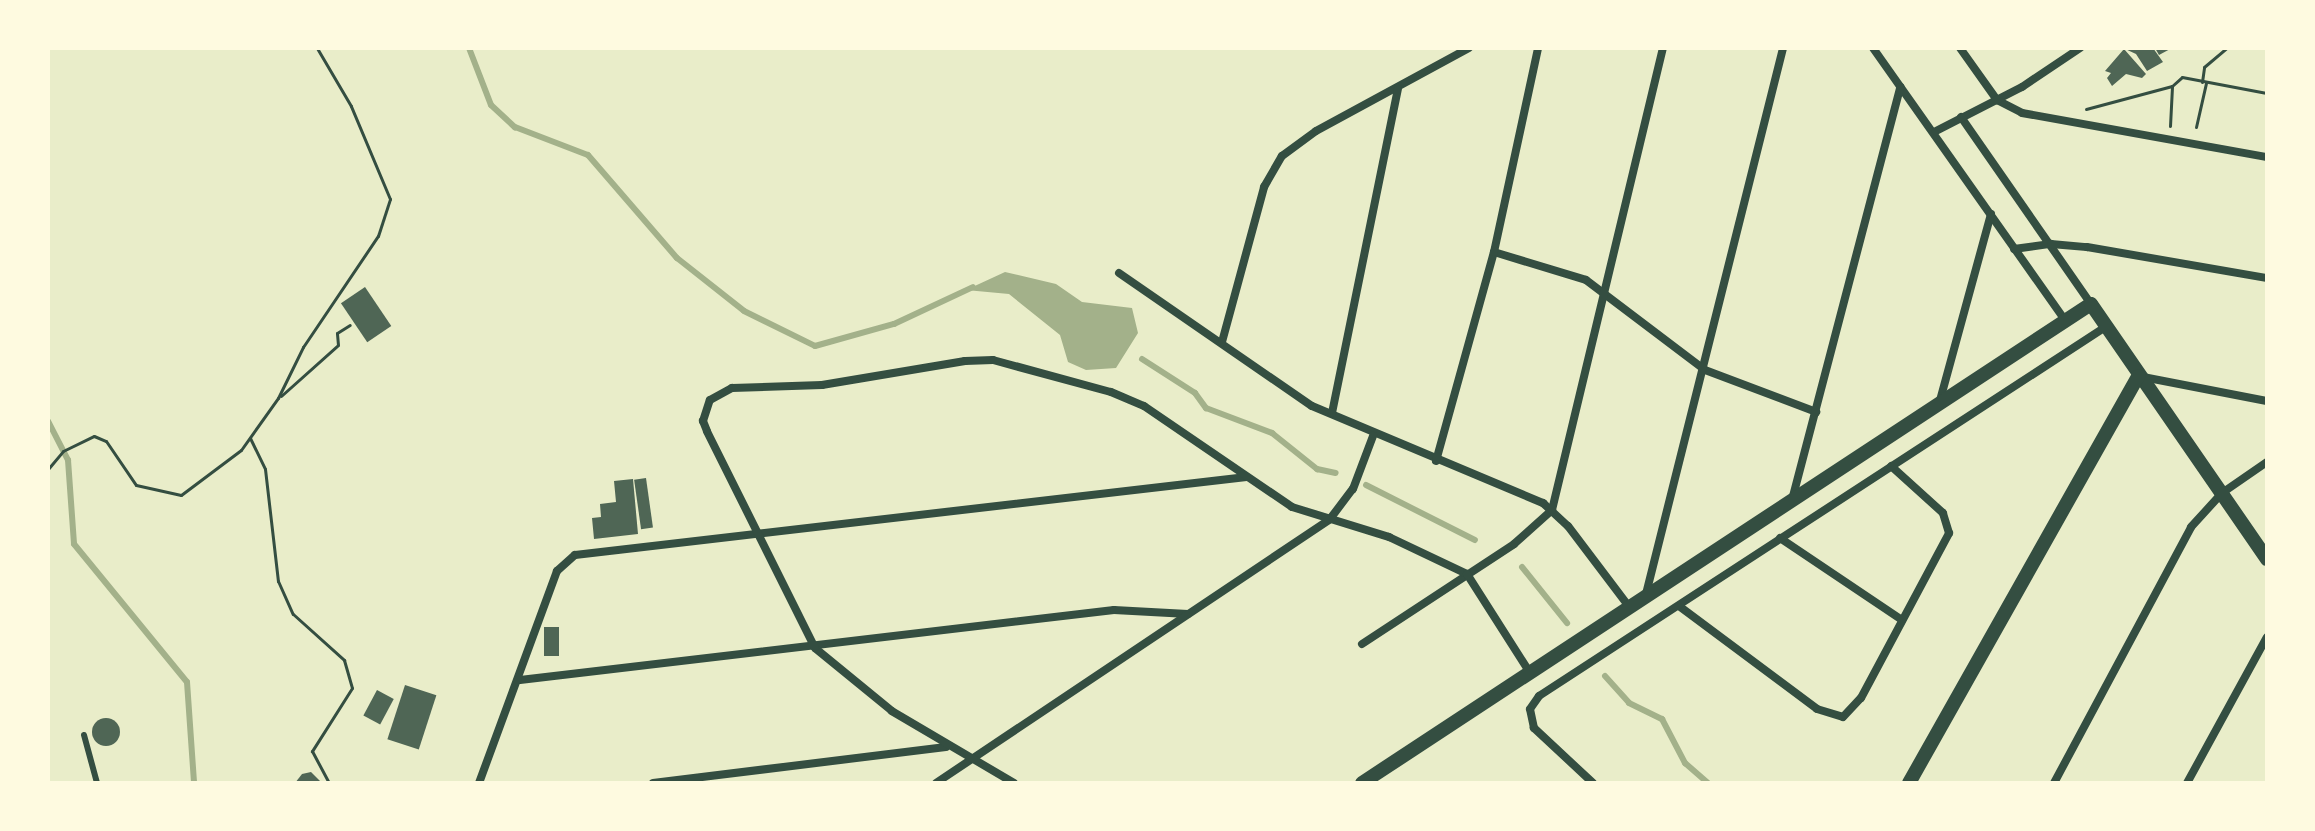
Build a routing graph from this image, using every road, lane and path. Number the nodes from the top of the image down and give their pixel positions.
1 (317, 48) edge
2 (1469, 48) edge
3 (1538, 48) edge
4 (1663, 48) edge
5 (1783, 48) edge
6 (1873, 48) edge
7 (1960, 48) edge
8 (2080, 48) edge
9 (2227, 48) edge
10 (2067, 52) edge
11 (2204, 82) junction
12 (2172, 86) junction
13 (1900, 87) junction
14 (1398, 89) junction
15 (2267, 93) edge
16 (1997, 100) junction
17 (2076, 112) dead end
18 (1961, 117) junction
19 (2196, 127) dead end
20 (1936, 131) junction
21 (2170, 141) junction
22 (2267, 157) edge
23 (1991, 214) junction
24 (2051, 244) junction
25 (2014, 249) junction
26 (1494, 252) junction
27 (1119, 273) dead end
28 (2267, 278) edge
29 (1601, 292) junction
30 (2091, 304) junction
31 (2066, 322) junction
32 (350, 325) dead end
33 (2107, 326) junction
34 (1222, 342) junction
35 (1705, 370) junction
36 (2138, 376) junction
37 (278, 398) junction
38 (2267, 401) edge
39 (1938, 404) junction
40 (1816, 412) junction
41 (1332, 413) junction
42 (1373, 436) junction
43 (250, 438) junction
44 (1436, 461) junction
45 (2267, 462) edge
46 (1891, 466) junction
47 (48, 469) edge
48 (1247, 477) junction
49 (2222, 493) junction
50 (1791, 502) junction
51 (1552, 510) junction
52 (1330, 519) junction
53 (758, 534) junction
54 (1780, 538) junction
55 (2267, 559) edge
56 (1467, 574) junction
57 (1645, 598) junction
58 (1679, 606) junction
59 (1630, 608) junction
60 (1188, 614) junction
61 (1902, 620) junction
62 (2267, 637) edge
63 (1362, 644) dead end
64 (815, 648) junction
65 (1530, 673) junction
66 (520, 680) junction
67 (84, 735) dead end
68 (947, 747) junction
69 (970, 761) junction
70 (97, 783) edge
71 (329, 783) edge
72 (479, 783) edge
73 (653, 783) edge
74 (936, 783) edge
75 (1014, 783) edge
76 (1362, 783) edge
77 (1593, 783) edge
78 (1909, 783) edge
79 (2054, 783) edge
80 (2187, 783) edge

1 - 37 path
2 - 14 street
3 - 26 street
4 - 29 street
5 - 35 street
6 - 13 street
7 - 16 street
8 - 10 street
9 - 11 path
10 - 16 street
11 - 12 path
11 - 15 path
11 - 19 path
12 - 17 path
12 - 21 path
13 - 20 street
13 - 40 street
14 - 34 street
14 - 41 street
16 - 18 street
16 - 21 street
18 - 20 street
18 - 24 street
20 - 23 street
21 - 22 street
23 - 25 street
23 - 39 street
24 - 25 street
24 - 28 street
24 - 30 street
25 - 31 street
26 - 29 street
26 - 44 street
27 - 34 street
29 - 35 street
29 - 51 street
30 - 31 street
30 - 33 street
31 - 39 street
32 - 37 path
33 - 36 street
33 - 46 street
34 - 41 street
35 - 40 street
35 - 57 street
36 - 38 street
36 - 49 street
36 - 78 street
37 - 43 path
39 - 50 street
40 - 50 street
41 - 42 street
42 - 44 street
42 - 52 street
43 - 47 path
43 - 71 path
44 - 51 street
45 - 49 street
46 - 54 street
46 - 61 street
48 - 52 street
48 - 53 street
48 - 53 street
49 - 55 street
49 - 79 street
50 - 57 street
51 - 56 street
51 - 59 street
52 - 56 street
52 - 60 street
53 - 64 street
53 - 66 street
54 - 58 street
54 - 61 street
56 - 63 street
56 - 65 street
57 - 59 street
58 - 61 street
58 - 77 street
59 - 65 street
60 - 64 street
60 - 69 street
62 - 80 street
64 - 66 street
64 - 68 street
65 - 76 street
66 - 72 street
67 - 70 lane
68 - 69 street
68 - 73 street
69 - 74 street
69 - 75 street

